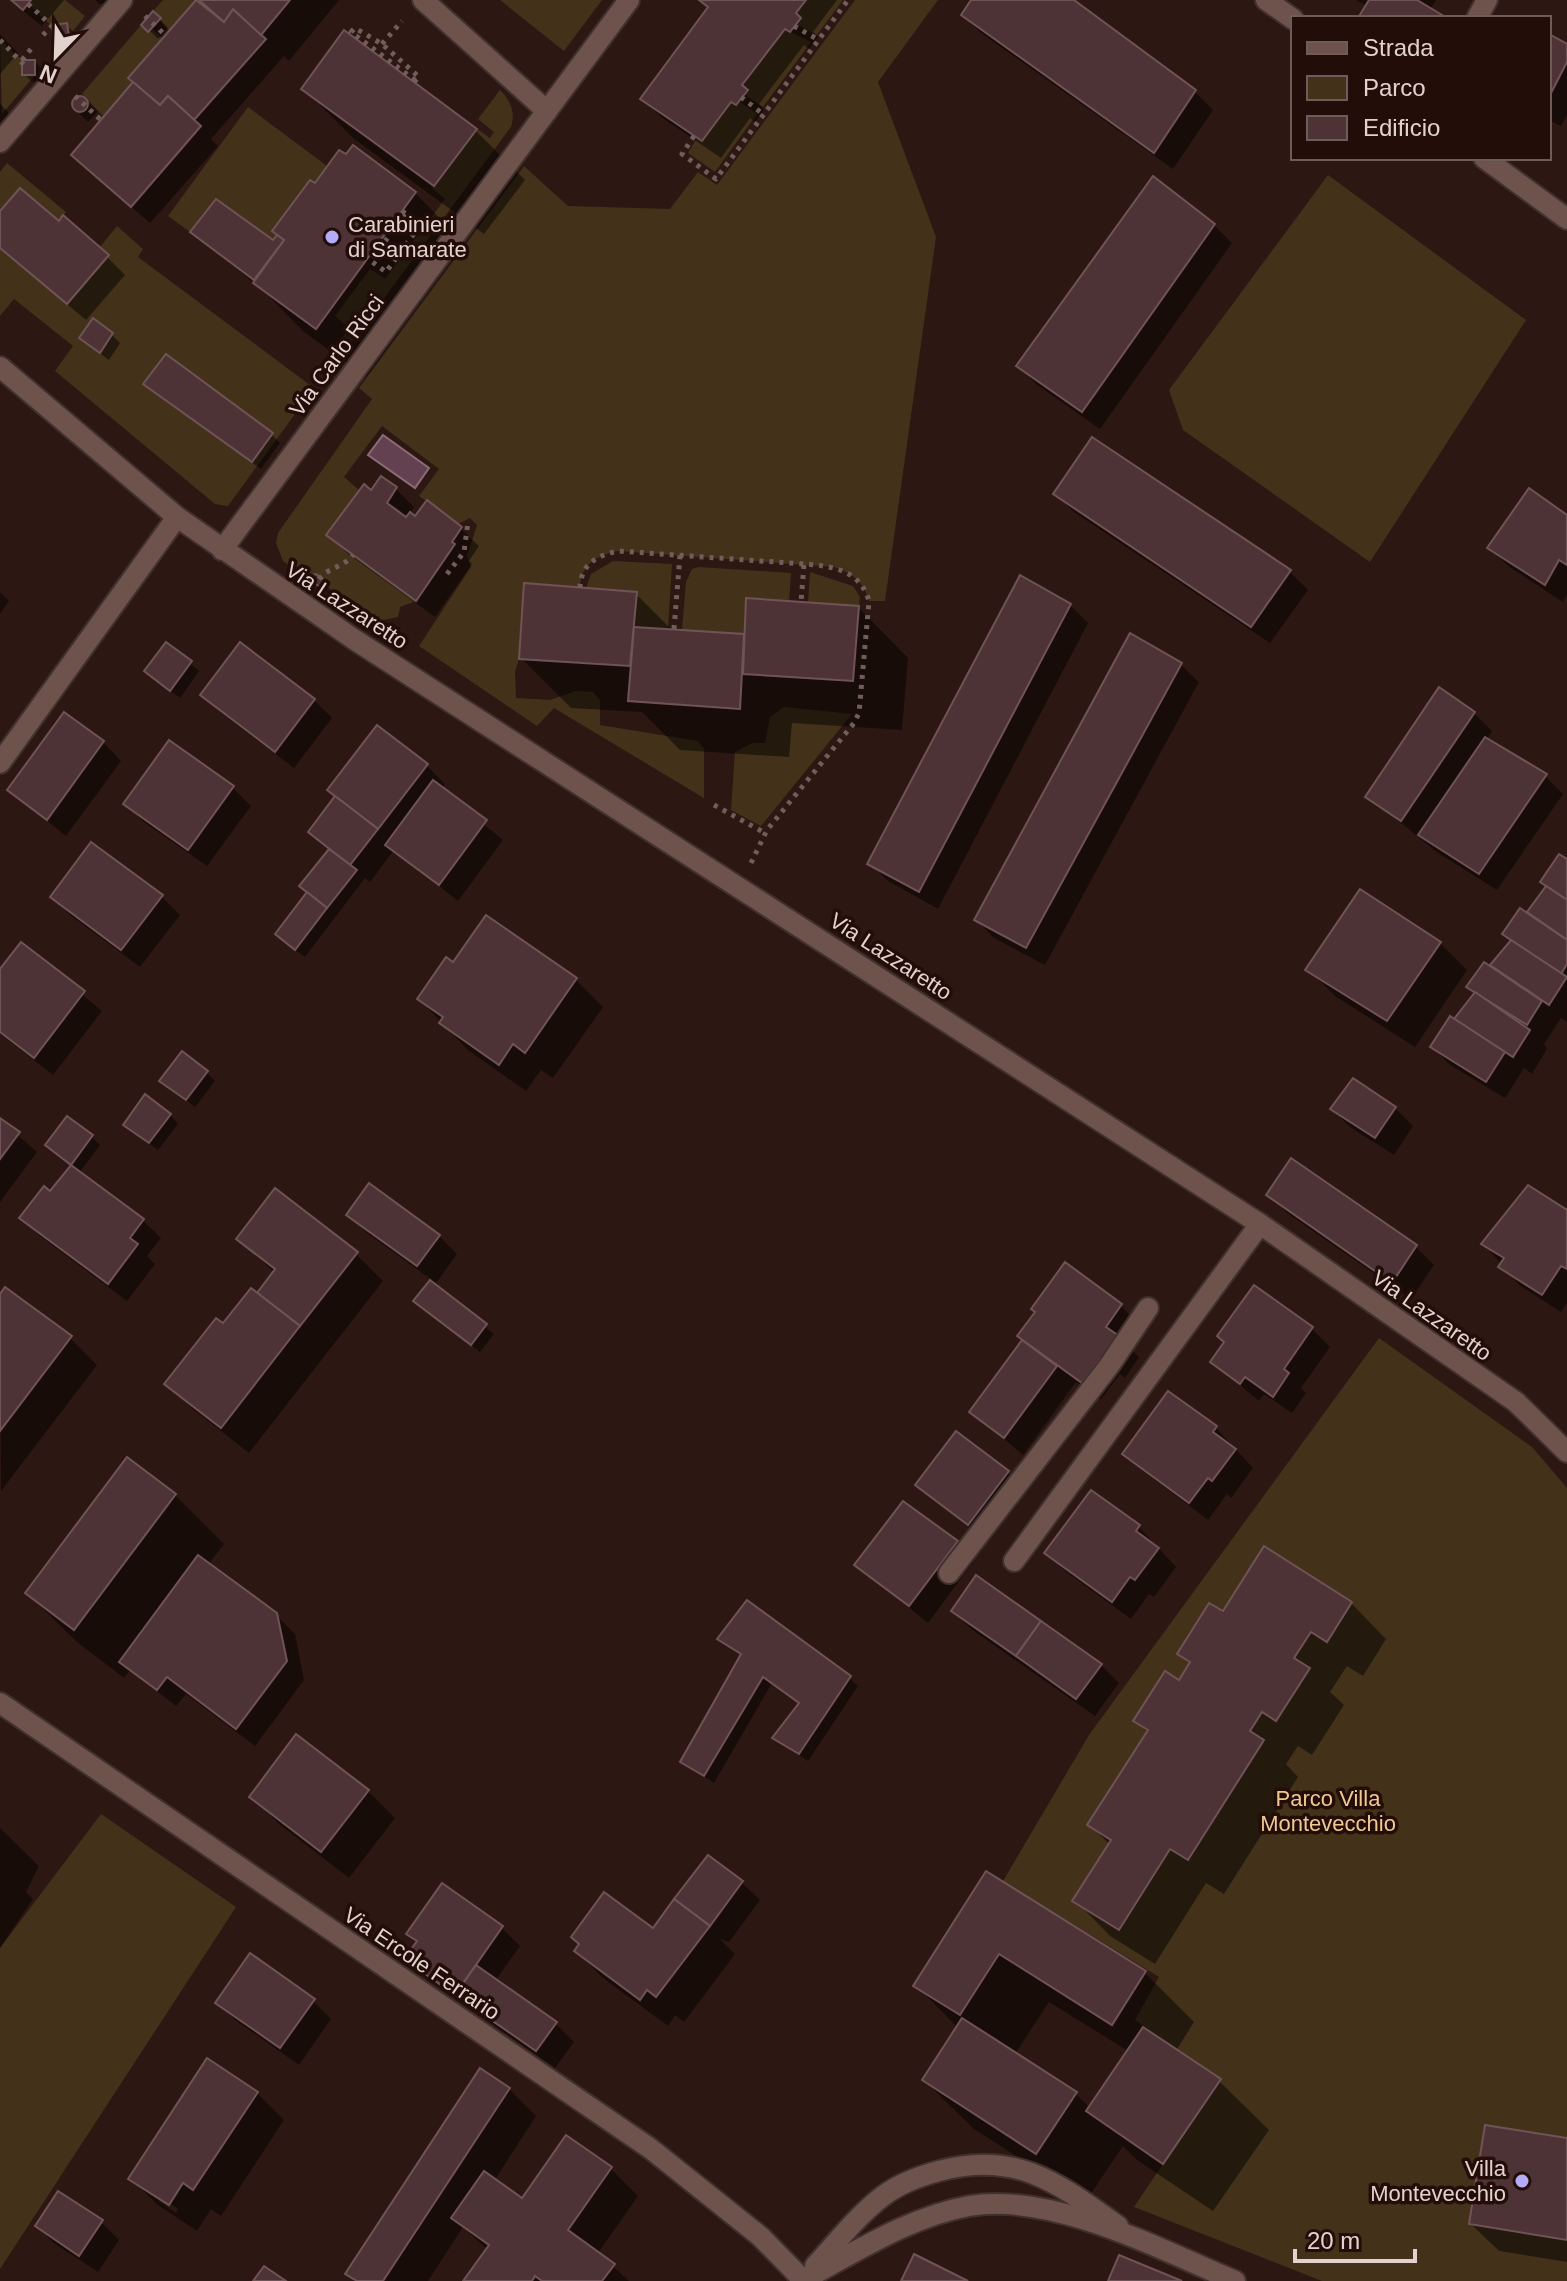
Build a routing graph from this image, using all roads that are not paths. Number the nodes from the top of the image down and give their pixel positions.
1 (122, 0) edge
2 (423, 0) edge
3 (629, 0) edge
4 (1266, 0) edge
5 (1291, 18) edge
6 (547, 111) junction
7 (0, 142) edge
8 (1487, 160) edge
9 (1567, 219) edge
10 (0, 367) edge
11 (177, 517) junction
12 (222, 550) junction
13 (0, 763) edge
14 (1260, 1224) junction
15 (1148, 1308) dead end
16 (1567, 1452) edge
17 (1014, 1561) dead end
18 (949, 1573) dead end
19 (0, 1703) edge
20 (1139, 2240) junction
21 (802, 2280) edge
22 (1235, 2281) edge

1 - 7 street
2 - 6 street
3 - 6 street, Via Carlo Ricci
4 - 5 street
6 - 12 street, Via Carlo Ricci
8 - 9 street
10 - 11 street, Via Lazzaretto
11 - 12 street, Via Lazzaretto
11 - 13 street
12 - 14 street, Via Lazzaretto
14 - 16 street, Via Lazzaretto
14 - 17 street
15 - 18 street
19 - 21 street, Via Ercole Ferrario
20 - 21 street
20 - 21 street
20 - 22 street

